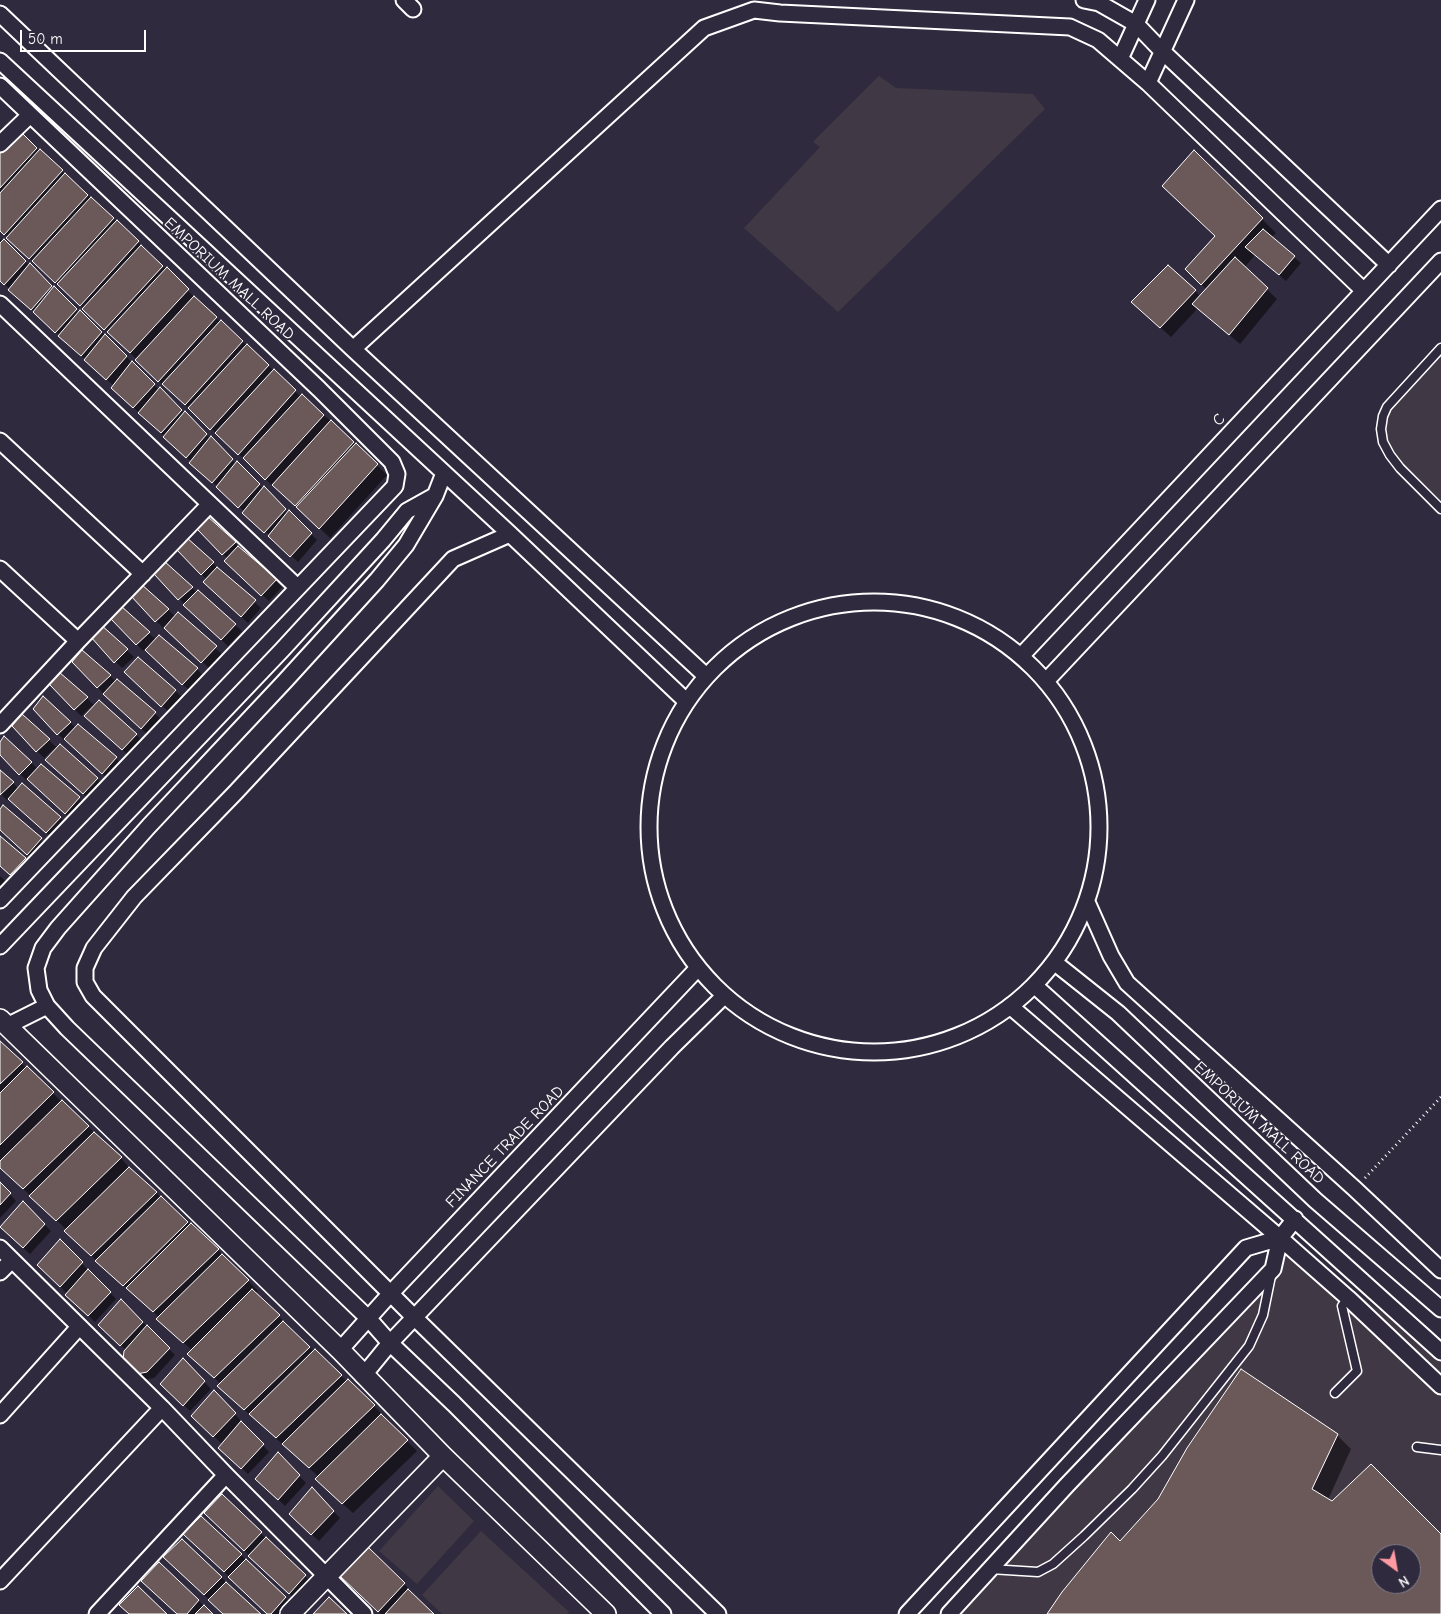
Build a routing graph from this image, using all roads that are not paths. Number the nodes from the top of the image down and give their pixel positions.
1 (1084, 0) edge
2 (1147, 0) edge
3 (1186, 0) edge
4 (754, 5) edge
5 (0, 14) edge
6 (1136, 24) junction
7 (1162, 52) junction
8 (1120, 59) junction
9 (0, 61) edge
10 (1148, 83) junction
11 (0, 86) edge
12 (30, 115) junction
13 (0, 144) edge
14 (1441, 209) edge
15 (1441, 261) edge
16 (1389, 264) junction
17 (1364, 291) junction
18 (0, 304) edge
19 (353, 348) junction
20 (1441, 348) edge
21 (0, 441) edge
22 (444, 473) junction
23 (435, 496) junction
24 (210, 504) junction
25 (1441, 509) edge
26 (510, 534) junction
27 (0, 569) edge
28 (142, 574) junction
29 (297, 587) junction
30 (78, 641) junction
31 (1022, 655) junction
32 (706, 676) junction
33 (1047, 680) junction
34 (686, 702) junction
35 (2, 717) edge
36 (0, 900) edge
37 (1087, 902) junction
38 (0, 946) edge
39 (1054, 962) junction
40 (697, 969) junction
41 (1034, 985) junction
42 (724, 996) junction
43 (47, 1006) junction
44 (1010, 1006) junction
45 (4, 1023) edge
46 (1294, 1219) junction
47 (1280, 1238) junction
48 (0, 1248) edge
49 (12, 1260) junction
50 (1273, 1269) junction
51 (1441, 1270) edge
52 (0, 1272) edge
53 (391, 1293) junction
54 (1348, 1298) junction
55 (1441, 1309) edge
56 (368, 1318) junction
57 (415, 1318) junction
58 (79, 1327) junction
59 (390, 1343) junction
60 (340, 1350) junction
61 (1441, 1352) edge
62 (364, 1376) junction
63 (1441, 1386) edge
64 (1335, 1393) dead end
65 (162, 1408) junction
66 (0, 1415) edge
67 (1417, 1447) dead end
68 (1441, 1450) edge
69 (443, 1456) junction
70 (226, 1475) junction
71 (990, 1569) junction
72 (326, 1576) junction
73 (0, 1581) edge
74 (97, 1614) edge
75 (290, 1614) edge
76 (364, 1614) edge
77 (606, 1614) edge
78 (663, 1614) edge
79 (718, 1614) edge
80 (907, 1614) edge
81 (948, 1614) edge

1 - 6 street
2 - 6 street
3 - 7 street
4 - 8 street
4 - 19 street
5 - 19 street
6 - 7 street
6 - 8 street
7 - 10 street
7 - 16 street
8 - 10 street
9 - 22 street
10 - 17 street
11 - 12 street, EMPORIUM MALL ROAD
12 - 13 street
12 - 29 street, EMPORIUM MALL ROAD
14 - 16 street, C
15 - 33 street
16 - 17 street, C
17 - 31 street, C
18 - 24 street
19 - 32 street
20 - 25 lane
21 - 28 street
22 - 23 street
22 - 26 street
23 - 38 street
23 - 43 street
24 - 28 street
24 - 29 street
26 - 34 street
26 - 53 street
27 - 30 street
28 - 30 street
29 - 36 street
30 - 35 street
31 - 32 street
31 - 33 street
32 - 34 street
33 - 37 street
34 - 40 street
37 - 39 street
37 - 51 street
39 - 41 street
39 - 55 street, EMPORIUM MALL ROAD
40 - 42 street
40 - 53 street, FINANCE TRADE ROAD
41 - 44 street
41 - 46 street
42 - 44 street
42 - 57 street
43 - 45 street
43 - 56 street
44 - 47 street
45 - 60 street
46 - 47 street
46 - 61 street
47 - 50 street
47 - 54 street
47 - 80 street
48 - 49 street
49 - 52 street
49 - 58 street
50 - 71 street
50 - 71 lane
53 - 56 street, FINANCE TRADE ROAD
53 - 57 street
54 - 63 street
54 - 64 lane
56 - 59 street
56 - 60 street, FINANCE TRADE ROAD
57 - 59 street
57 - 79 street
58 - 65 street
58 - 66 street
59 - 62 street
59 - 78 street
60 - 62 street
62 - 69 street
65 - 70 street
65 - 73 street
67 - 68 lane
69 - 72 street
69 - 77 street
70 - 72 street
70 - 74 street
71 - 81 street
72 - 75 street
72 - 76 street

